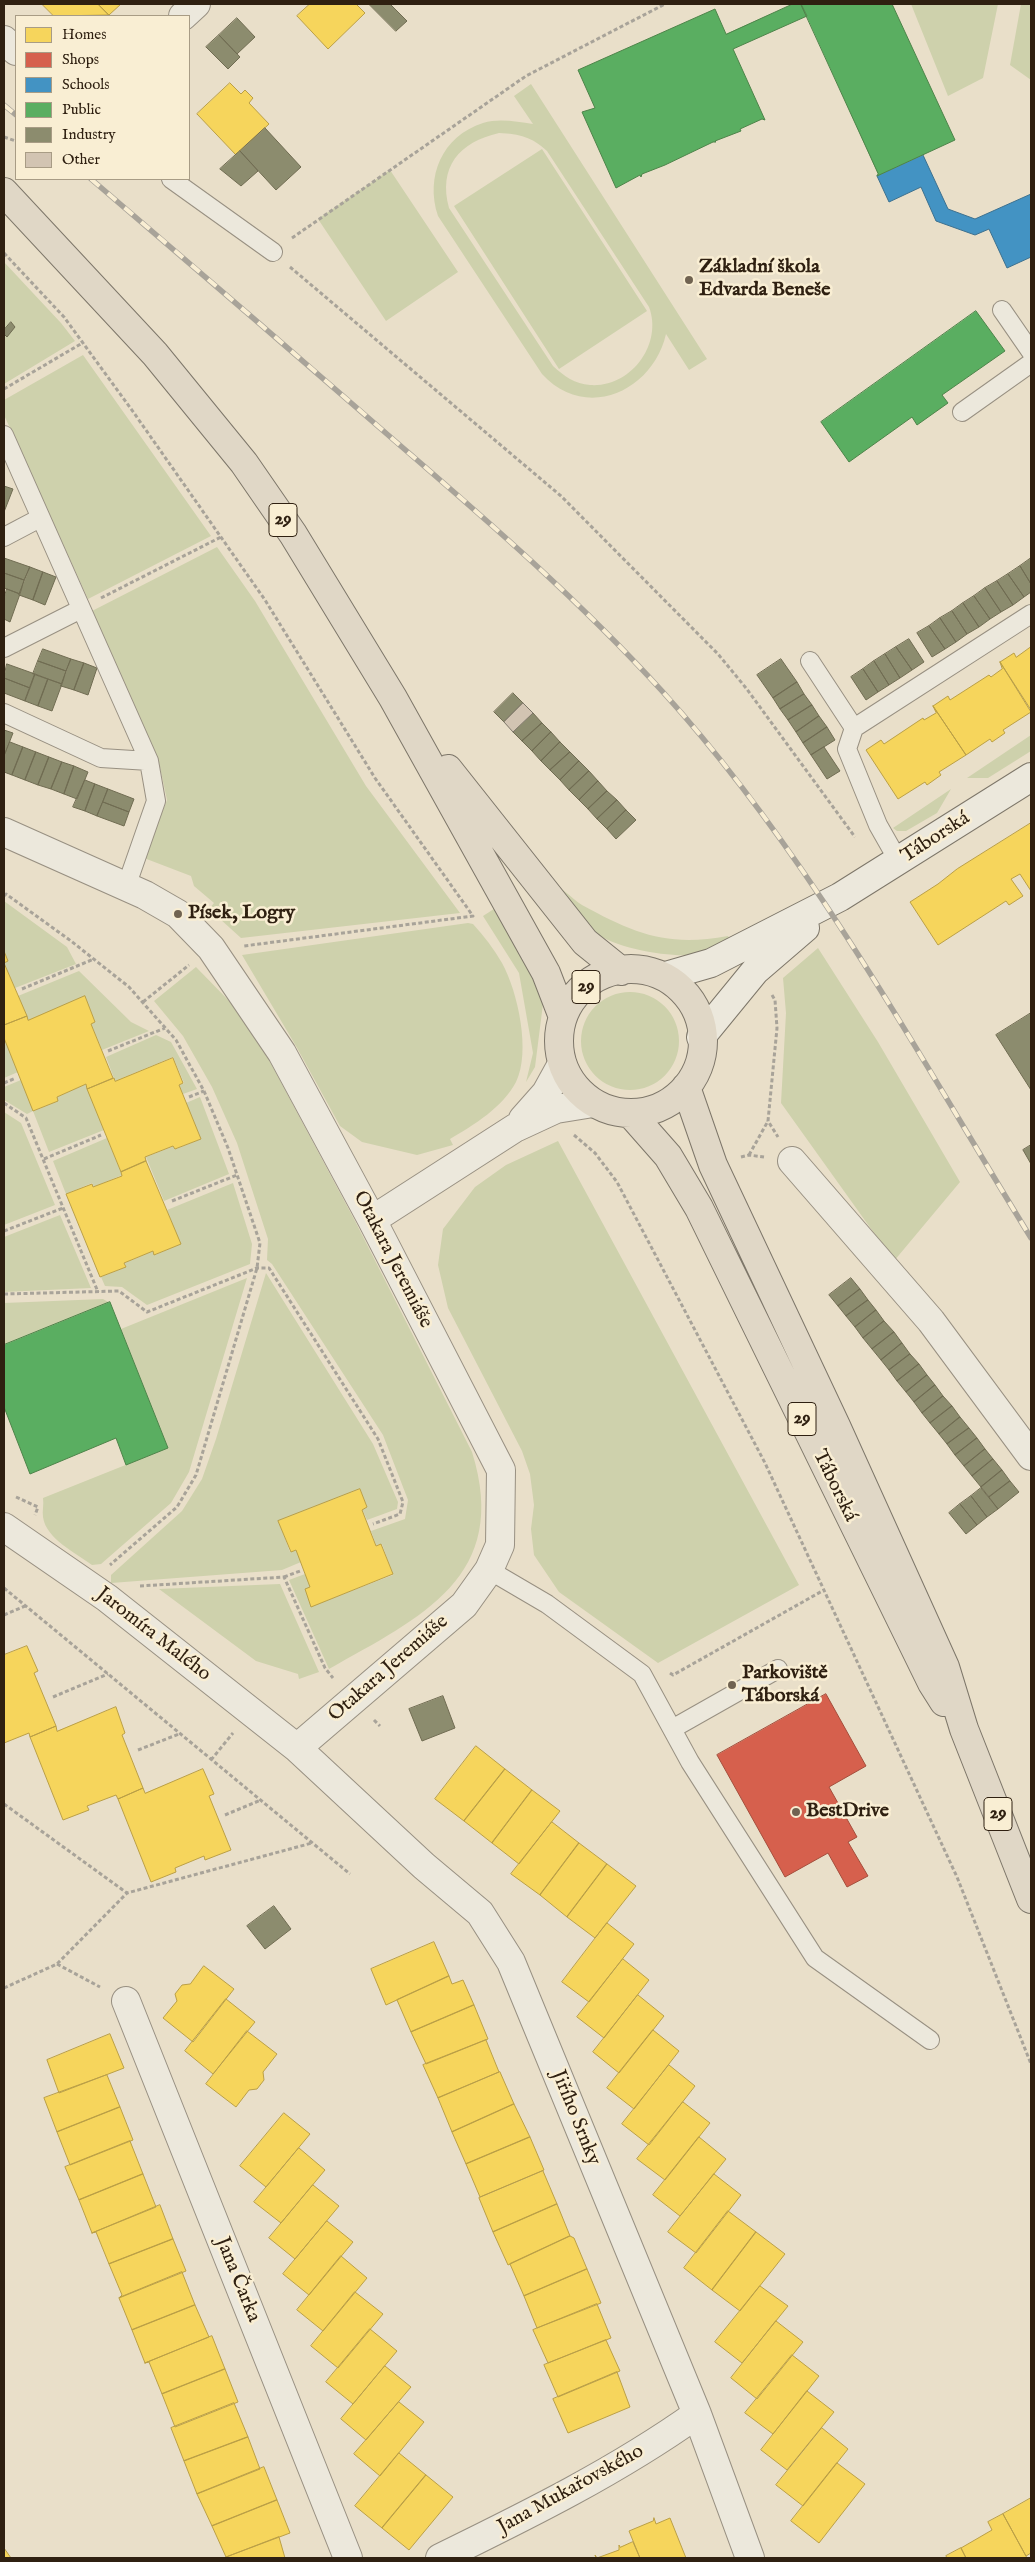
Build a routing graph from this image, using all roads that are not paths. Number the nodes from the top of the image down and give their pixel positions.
1 (196, 4) edge
2 (184, 15) edge
3 (4, 40) edge
4 (15, 50) edge
5 (171, 180) edge
6 (4, 192) edge
7 (272, 252) road end
8 (1002, 310) dead end
9 (1031, 352) edge
10 (1031, 363) edge
11 (962, 412) dead end
12 (4, 434) edge
13 (40, 518) junction
14 (4, 538) edge
15 (81, 609) junction
16 (1031, 614) edge
17 (4, 648) edge
18 (810, 661) dead end
19 (393, 698) junction
20 (4, 713) edge
21 (854, 728) junction
22 (149, 761) junction
23 (1031, 777) edge
24 (4, 832) edge
25 (900, 862) junction
26 (126, 886) junction
27 (840, 897) junction
28 (621, 971) junction
29 (666, 976) junction
30 (563, 1017) junction
31 (702, 1037) junction
32 (562, 1064) junction
33 (686, 1087) junction
34 (593, 1103) junction
35 (631, 1114) junction
36 (515, 1128) junction
37 (792, 1161) road end
38 (372, 1220) junction
39 (1031, 1456) edge
40 (4, 1527) edge
41 (488, 1570) junction
42 (778, 1669) dead end
43 (672, 1729) junction
44 (964, 1730) junction
45 (297, 1748) junction
46 (1031, 1899) edge
47 (126, 2001) road end
48 (930, 2040) dead end
49 (697, 2414) junction
50 (348, 2558) edge
51 (440, 2558) edge
52 (750, 2558) edge

1 - 2 street
3 - 4 street
5 - 7 lane
6 - 19 main road, 29
8 - 9 lane
10 - 11 lane
12 - 13 lane
13 - 14 lane
13 - 15 lane
15 - 17 lane
15 - 22 lane
16 - 21 lane
18 - 21 lane
19 - 28 main road, 29
19 - 30 main road, 29
20 - 22 lane
21 - 25 lane
22 - 26 lane
23 - 25 street, Táborská
24 - 26 street, Otakara Jeremiáše
25 - 27 street, Táborská
26 - 38 street, Otakara Jeremiáše
27 - 29 street, Táborská
27 - 31 street, Táborská
28 - 29 main road, 29
28 - 30 main road, 29
29 - 31 main road, 29
30 - 32 main road, 29
31 - 33 main road, 29
32 - 34 main road, 29
32 - 36 street
33 - 35 main road, 29
33 - 44 main road, Táborská / 29
34 - 35 main road, 29
34 - 36 street
35 - 44 main road, Táborská / 29
36 - 38 street
37 - 39 street
38 - 41 street, Otakara Jeremiáše
40 - 45 street, Jaromíra Malého
41 - 43 lane
41 - 45 street, Otakara Jeremiáše
42 - 43 lane
43 - 48 lane
44 - 46 main road, Táborská / 29
45 - 49 street, Jiřího Srnky
47 - 50 street, Jana Čarka
49 - 51 street, Jana Mukařovského
49 - 52 street, Jiřího Srnky

